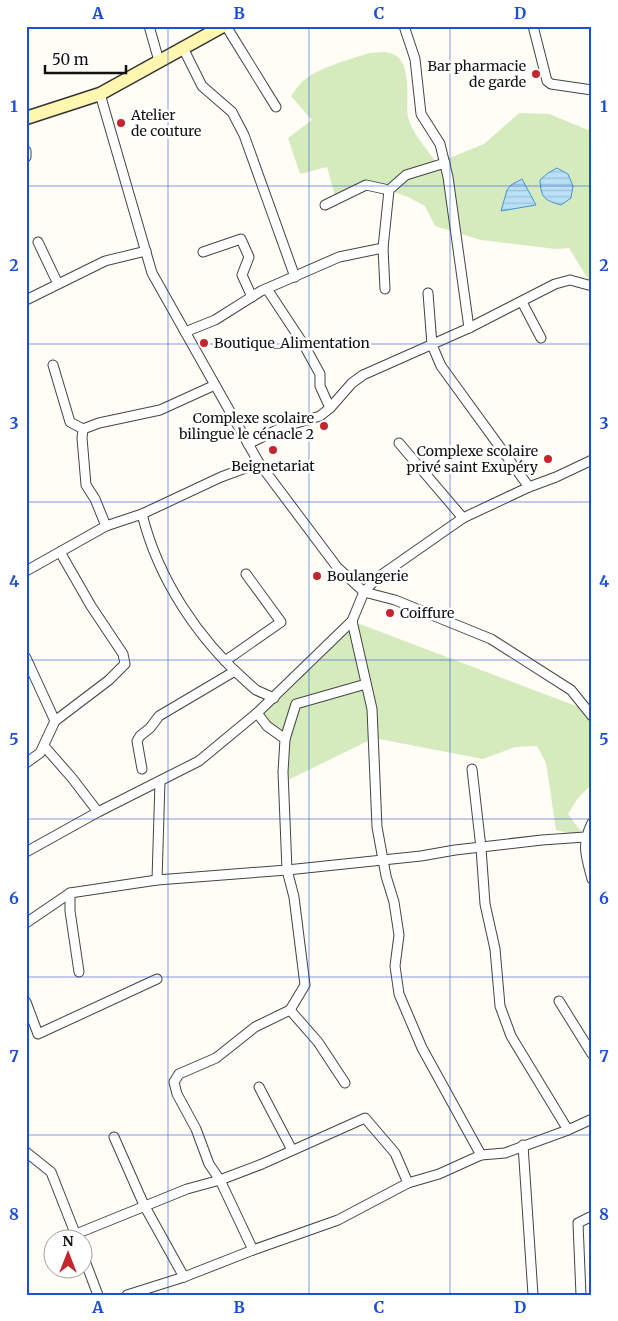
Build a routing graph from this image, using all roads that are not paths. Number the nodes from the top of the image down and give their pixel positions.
1 (149, 26) edge
2 (224, 26) edge
3 (404, 26) edge
4 (533, 26) edge
5 (183, 48) junction
6 (160, 61) junction
7 (592, 90) edge
8 (100, 94) junction
9 (276, 107) dead end
10 (26, 118) edge
11 (26, 151) edge
12 (26, 156) edge
13 (445, 163) junction
14 (389, 190) junction
15 (325, 205) dead end
16 (38, 242) dead end
17 (383, 248) junction
18 (146, 252) junction
19 (203, 252) dead end
20 (295, 277) junction
21 (58, 284) junction
22 (592, 286) edge
23 (267, 289) junction
24 (385, 289) dead end
25 (428, 293) dead end
26 (252, 297) junction
27 (26, 300) edge
28 (522, 302) junction
29 (469, 328) junction
30 (185, 332) junction
31 (541, 338) dead end
32 (432, 345) junction
33 (52, 365) dead end
34 (215, 385) junction
35 (330, 408) junction
36 (83, 429) junction
37 (399, 443) dead end
38 (248, 444) junction
39 (592, 460) edge
40 (259, 463) junction
41 (529, 487) junction
42 (142, 514) junction
43 (463, 518) junction
44 (106, 526) junction
45 (60, 552) junction
46 (26, 571) edge
47 (246, 574) dead end
48 (364, 592) junction
49 (352, 621) junction
50 (26, 658) edge
51 (225, 661) junction
52 (234, 671) junction
53 (366, 684) junction
54 (274, 698) junction
55 (257, 713) junction
56 (592, 716) edge
57 (54, 721) junction
58 (284, 739) junction
59 (44, 746) junction
60 (26, 763) edge
61 (142, 769) dead end
62 (472, 770) dead end
63 (160, 780) junction
64 (98, 812) junction
65 (592, 823) edge
66 (585, 837) junction
67 (481, 848) junction
68 (26, 852) edge
69 (384, 859) junction
70 (287, 870) junction
71 (592, 879) edge
72 (157, 880) junction
73 (70, 892) junction
74 (26, 923) edge
75 (79, 972) dead end
76 (157, 979) dead end
77 (559, 1001) dead end
78 (26, 1002) edge
79 (290, 1010) junction
80 (592, 1054) edge
81 (344, 1083) dead end
82 (259, 1087) dead end
83 (592, 1119) edge
84 (568, 1130) junction
85 (114, 1137) dead end
86 (523, 1145) junction
87 (292, 1150) junction
88 (26, 1152) edge
89 (481, 1155) junction
90 (220, 1180) junction
91 (408, 1182) junction
92 (144, 1205) junction
93 (592, 1216) edge
94 (74, 1228) edge
95 (92, 1230) edge
96 (253, 1250) junction
97 (184, 1277) junction
98 (92, 1278) edge
99 (98, 1295) edge
100 (127, 1295) edge
101 (533, 1295) edge
102 (581, 1295) edge

1 - 6 street
2 - 5 street
2 - 9 street
3 - 13 street
4 - 7 street
5 - 6 street
5 - 20 street
6 - 8 street
8 - 10 street
8 - 18 street
11 - 12 street
13 - 14 street
13 - 29 street
14 - 15 street
14 - 17 street
16 - 21 street
17 - 20 street
17 - 24 street
18 - 21 street
18 - 30 street
19 - 26 street
20 - 23 street
21 - 27 street
22 - 28 street
23 - 26 street
23 - 35 street
25 - 32 street
26 - 30 street
28 - 29 street
28 - 31 street
29 - 32 street
30 - 34 street
32 - 35 street
32 - 41 street
33 - 36 street
34 - 36 street
34 - 38 street
35 - 38 street
36 - 44 street
37 - 43 street
38 - 40 street
39 - 41 street
40 - 42 street
40 - 48 street
41 - 43 street
42 - 44 street
42 - 51 street
43 - 48 street
44 - 45 street
45 - 46 street
45 - 57 street
47 - 51 street
48 - 49 street
48 - 56 street
49 - 53 street
49 - 54 street
50 - 57 street
51 - 52 street
52 - 54 street
52 - 61 street
53 - 58 street
53 - 69 street
54 - 55 street
55 - 58 street
55 - 63 street
57 - 59 street
58 - 70 street
59 - 60 street
59 - 64 street
62 - 67 street
63 - 64 street
63 - 72 street
64 - 68 street
65 - 66 street
66 - 67 street
66 - 71 street
67 - 69 street
67 - 84 street
69 - 70 street
69 - 89 street
70 - 72 street
70 - 79 street
72 - 73 street
73 - 74 street
73 - 75 street
76 - 78 street
77 - 80 street
79 - 81 street
79 - 90 street
82 - 87 street
83 - 84 street
84 - 86 street
85 - 92 street
86 - 89 street
86 - 101 street
87 - 90 street
87 - 91 street
88 - 94 street
89 - 91 street
90 - 92 street
90 - 96 street
91 - 96 street
92 - 95 street
92 - 97 street
93 - 102 street
96 - 97 street
97 - 100 street
98 - 99 street

